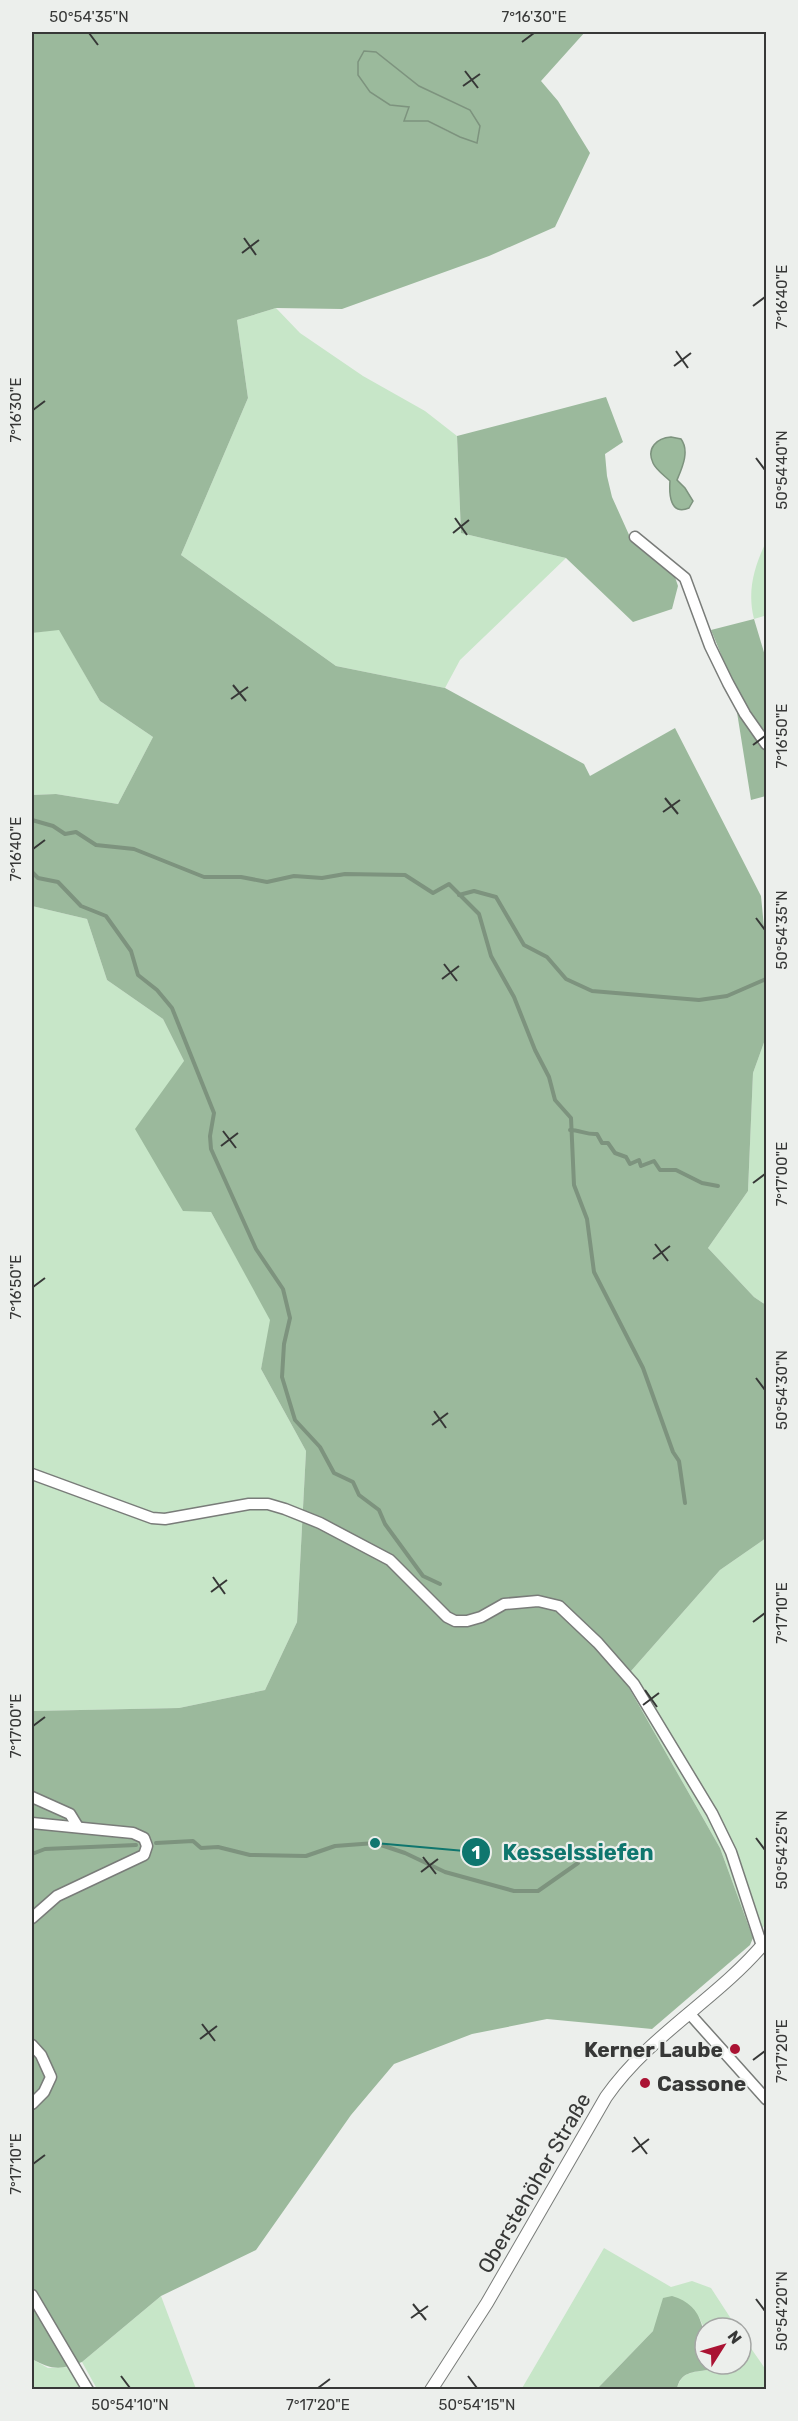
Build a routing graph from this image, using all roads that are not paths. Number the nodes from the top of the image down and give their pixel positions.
1 (635, 537) dead end
2 (766, 744) edge
3 (32, 1474) edge
4 (32, 1797) edge
5 (32, 1823) edge
6 (78, 1827) junction
7 (32, 1918) edge
8 (764, 1943) edge
9 (689, 2013) junction
10 (32, 2046) edge
11 (766, 2099) edge
12 (32, 2104) edge
13 (32, 2295) edge
14 (88, 2390) edge
15 (431, 2390) edge

1 - 2 street
3 - 8 street
4 - 6 street
5 - 6 street
6 - 7 street
8 - 9 street, Oberstehöher Straße
9 - 11 street
9 - 15 street, Oberstehöher Straße
10 - 12 street
13 - 14 street

